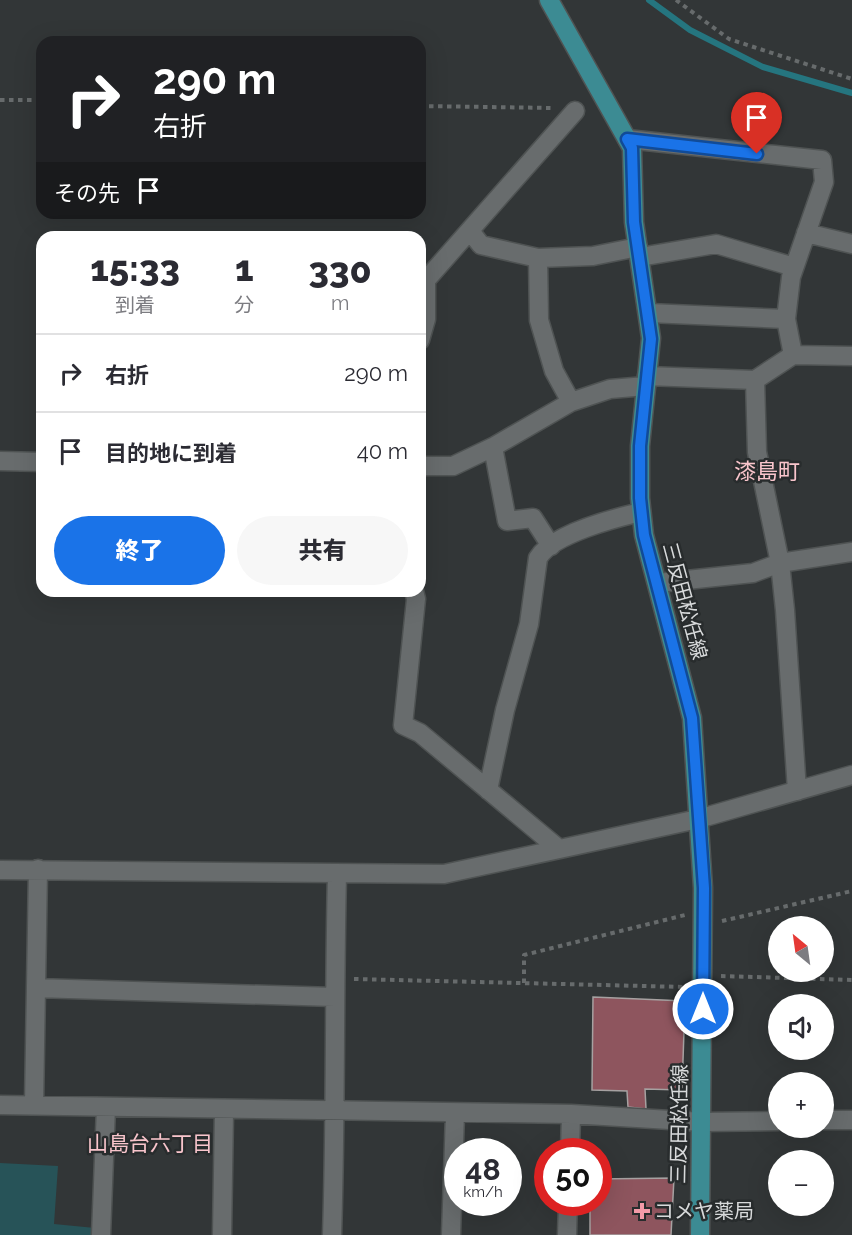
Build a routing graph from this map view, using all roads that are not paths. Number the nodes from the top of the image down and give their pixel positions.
1 (549, 0) edge
2 (575, 111) road end
3 (627, 139) junction
4 (470, 231) junction
5 (806, 233) junction
6 (852, 244) edge
7 (639, 252) junction
8 (538, 258) junction
9 (794, 267) junction
10 (426, 280) edge
11 (426, 280) edge
12 (649, 313) junction
13 (426, 319) edge
14 (786, 319) junction
15 (794, 355) junction
16 (851, 359) edge
17 (755, 380) junction
18 (647, 381) junction
19 (571, 402) junction
20 (493, 447) junction
21 (0, 461) edge
22 (36, 462) edge
23 (426, 466) edge
24 (641, 512) junction
25 (551, 546) junction
26 (852, 552) edge
27 (780, 563) junction
28 (658, 583) junction
29 (416, 597) edge
30 (852, 775) edge
31 (488, 790) junction
32 (798, 790) junction
33 (698, 819) junction
34 (559, 849) junction
35 (38, 869) junction
36 (0, 870) edge
37 (337, 875) junction
38 (36, 988) junction
39 (335, 988) junction
40 (34, 1105) junction
41 (0, 1106) edge
42 (105, 1107) junction
43 (336, 1110) junction
44 (224, 1111) junction
45 (455, 1113) junction
46 (571, 1114) junction
47 (834, 1120) edge
48 (852, 1120) edge
49 (768, 1121) edge
50 (703, 1122) junction
51 (570, 1138) edge
52 (568, 1216) edge
53 (101, 1235) edge
54 (222, 1235) edge
55 (332, 1235) edge
56 (450, 1235) edge
57 (567, 1235) edge
58 (700, 1235) edge

1 - 3 main road, 三反田松任線
2 - 4 street
3 - 5 street
3 - 7 main road, 三反田松任線
4 - 8 street
4 - 11 street
5 - 6 street
5 - 9 street
7 - 8 street
7 - 9 street
7 - 12 main road, 三反田松任線
8 - 19 street
9 - 14 street
10 - 13 street
12 - 14 street
12 - 18 main road, 三反田松任線
14 - 15 street
15 - 16 street
15 - 17 street
17 - 18 street
17 - 27 street
18 - 19 street
18 - 24 main road, 三反田松任線
19 - 20 street
20 - 23 street
20 - 25 street
21 - 22 street
24 - 25 street
24 - 28 main road, 三反田松任線
25 - 31 street
26 - 27 street
27 - 28 street
27 - 32 street
28 - 33 main road, 三反田松任線
29 - 31 street
30 - 32 street
31 - 34 street
32 - 33 street
33 - 34 street
33 - 50 main road, 三反田松任線
34 - 37 street
35 - 36 street
35 - 37 street
35 - 38 street
37 - 39 street
38 - 39 street
38 - 40 street
39 - 43 street
40 - 41 street
40 - 42 street
42 - 44 street
42 - 53 street
43 - 44 street
43 - 45 street
43 - 55 street
44 - 54 street
45 - 46 street
45 - 56 street
46 - 50 street
46 - 51 street
47 - 48 street
49 - 50 street
50 - 58 main road, 三反田松任線
52 - 57 street

